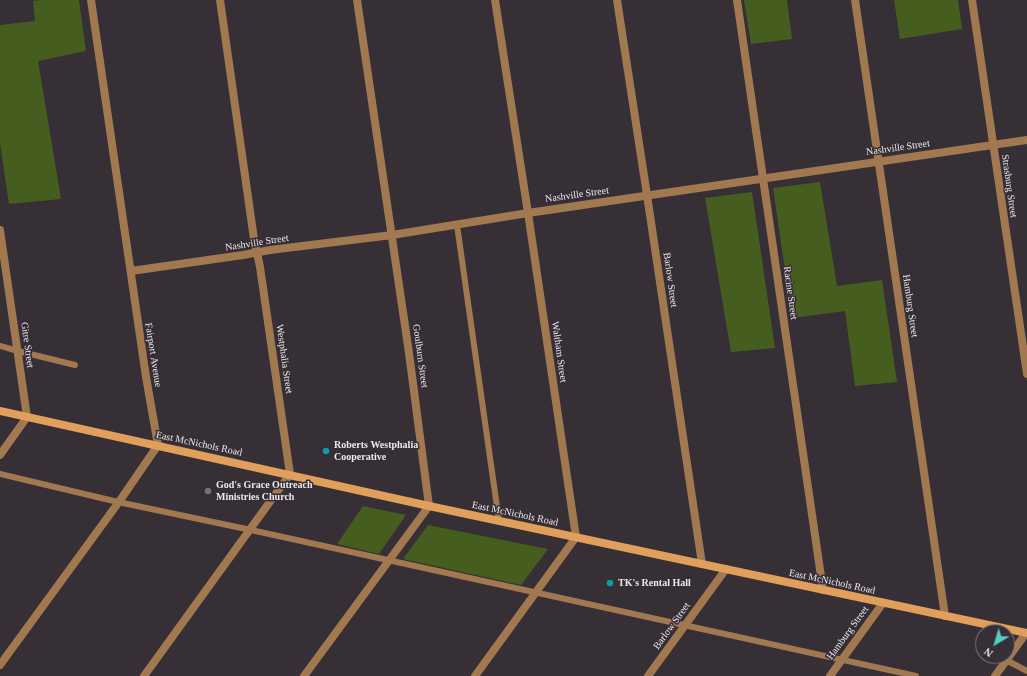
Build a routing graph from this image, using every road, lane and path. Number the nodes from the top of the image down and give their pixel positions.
1 (91, 0) edge
2 (220, 0) edge
3 (357, 0) edge
4 (495, 0) edge
5 (617, 0) edge
6 (737, 0) edge
7 (854, 0) edge
8 (972, 0) edge
9 (1027, 140) edge
10 (993, 144) junction
11 (878, 161) junction
12 (763, 178) junction
13 (647, 195) junction
14 (528, 213) junction
15 (457, 225) junction
16 (0, 230) edge
17 (392, 236) junction
18 (257, 252) junction
19 (131, 271) junction
20 (0, 346) edge
21 (18, 351) junction
22 (75, 365) dead end
23 (1027, 374) edge
24 (0, 411) edge
25 (27, 417) junction
26 (158, 445) junction
27 (0, 455) edge
28 (0, 474) edge
29 (290, 474) junction
30 (118, 502) junction
31 (429, 506) junction
32 (499, 521) junction
33 (251, 530) junction
34 (576, 537) junction
35 (388, 560) junction
36 (702, 564) junction
37 (726, 569) junction
38 (823, 590) junction
39 (535, 592) junction
40 (883, 603) junction
41 (945, 616) junction
42 (686, 625) junction
43 (1026, 633) edge
44 (1015, 648) edge
45 (842, 660) junction
46 (1003, 664) edge
47 (1012, 664) edge
48 (0, 665) edge
49 (1027, 673) edge
50 (144, 676) edge
51 (304, 676) edge
52 (475, 676) edge
53 (648, 676) edge
54 (830, 676) edge
55 (916, 676) edge
56 (995, 676) edge

1 - 19 street, Fairport Avenue
2 - 18 street, Westphalia Street
3 - 17 street, Goulburn Street
4 - 14 street, Waltham Street
5 - 13 street, Barlow Street
6 - 12 street, Racine Street
7 - 11 street, Hamburg Street
8 - 10 street, Strasburg Street
9 - 10 street, Nashville Street
10 - 11 street, Nashville Street
10 - 23 street, Strasburg Street
11 - 12 street, Nashville Street
11 - 41 street, Hamburg Street
12 - 13 street, Nashville Street
12 - 38 street, Racine Street
13 - 14 street, Nashville Street
13 - 36 street, Barlow Street
14 - 15 street, Nashville Street
14 - 34 street, Waltham Street
15 - 17 street, Nashville Street
15 - 32 lane
16 - 21 street, Gitre Street
17 - 18 street, Nashville Street
17 - 31 street, Goulburn Street
18 - 19 street, Nashville Street
18 - 29 street, Westphalia Street
19 - 26 street, Fairport Avenue
20 - 21 lane
21 - 22 lane
21 - 25 street, Gitre Street
24 - 25 street, East McNichols Road
25 - 26 street, East McNichols Road
25 - 27 street
26 - 29 street, East McNichols Road
26 - 30 street
28 - 30 lane
29 - 31 street, East McNichols Road
29 - 33 street
30 - 33 lane
30 - 48 street
31 - 32 street, East McNichols Road
31 - 35 street
32 - 34 street, East McNichols Road
33 - 35 lane
33 - 50 street
34 - 36 street, East McNichols Road
34 - 39 street
35 - 39 lane
35 - 51 street
36 - 37 street, East McNichols Road
37 - 38 street, East McNichols Road
37 - 42 street, Barlow Street
38 - 40 street, East McNichols Road
39 - 42 lane
39 - 52 street
40 - 41 street, East McNichols Road
40 - 45 street, Hamburg Street
41 - 43 street, East McNichols Road
42 - 45 lane
42 - 53 street, Barlow Street
43 - 44 street
45 - 54 street, Hamburg Street
45 - 55 lane
46 - 56 street
47 - 49 lane

